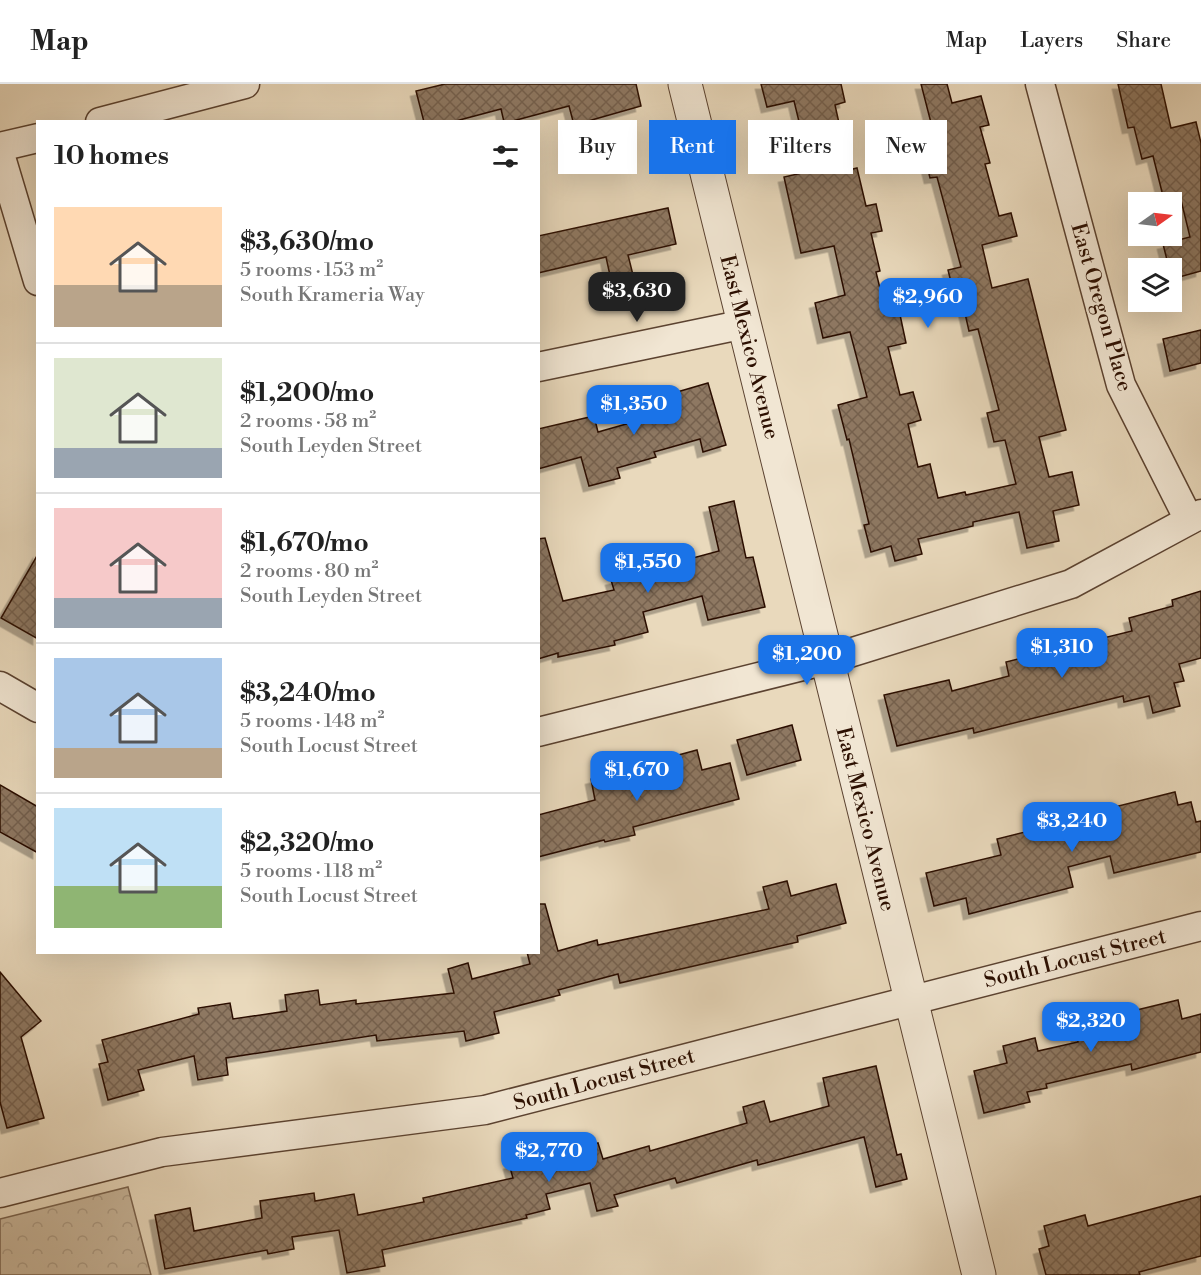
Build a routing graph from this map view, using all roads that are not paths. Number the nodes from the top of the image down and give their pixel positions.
1 (245, 84) edge
2 (685, 84) edge
3 (1040, 84) edge
4 (108, 120) edge
5 (36, 138) edge
6 (0, 147) edge
7 (0, 154) edge
8 (36, 274) edge
9 (745, 324) junction
10 (540, 367) edge
11 (1195, 517) edge
12 (827, 660) junction
13 (0, 686) edge
14 (36, 707) edge
15 (540, 732) edge
16 (1201, 926) edge
17 (911, 1000) junction
18 (0, 1193) edge
19 (980, 1275) edge

1 - 4 street
2 - 9 street, East Mexico Avenue
3 - 11 street, East Oregon Place
5 - 6 street
7 - 8 street
9 - 10 street
9 - 12 street, East Mexico Avenue
11 - 12 street
12 - 15 street
12 - 17 street, East Mexico Avenue
13 - 14 street
16 - 17 street, South Locust Street
17 - 18 street, South Locust Street
17 - 19 street, East Mexico Avenue

